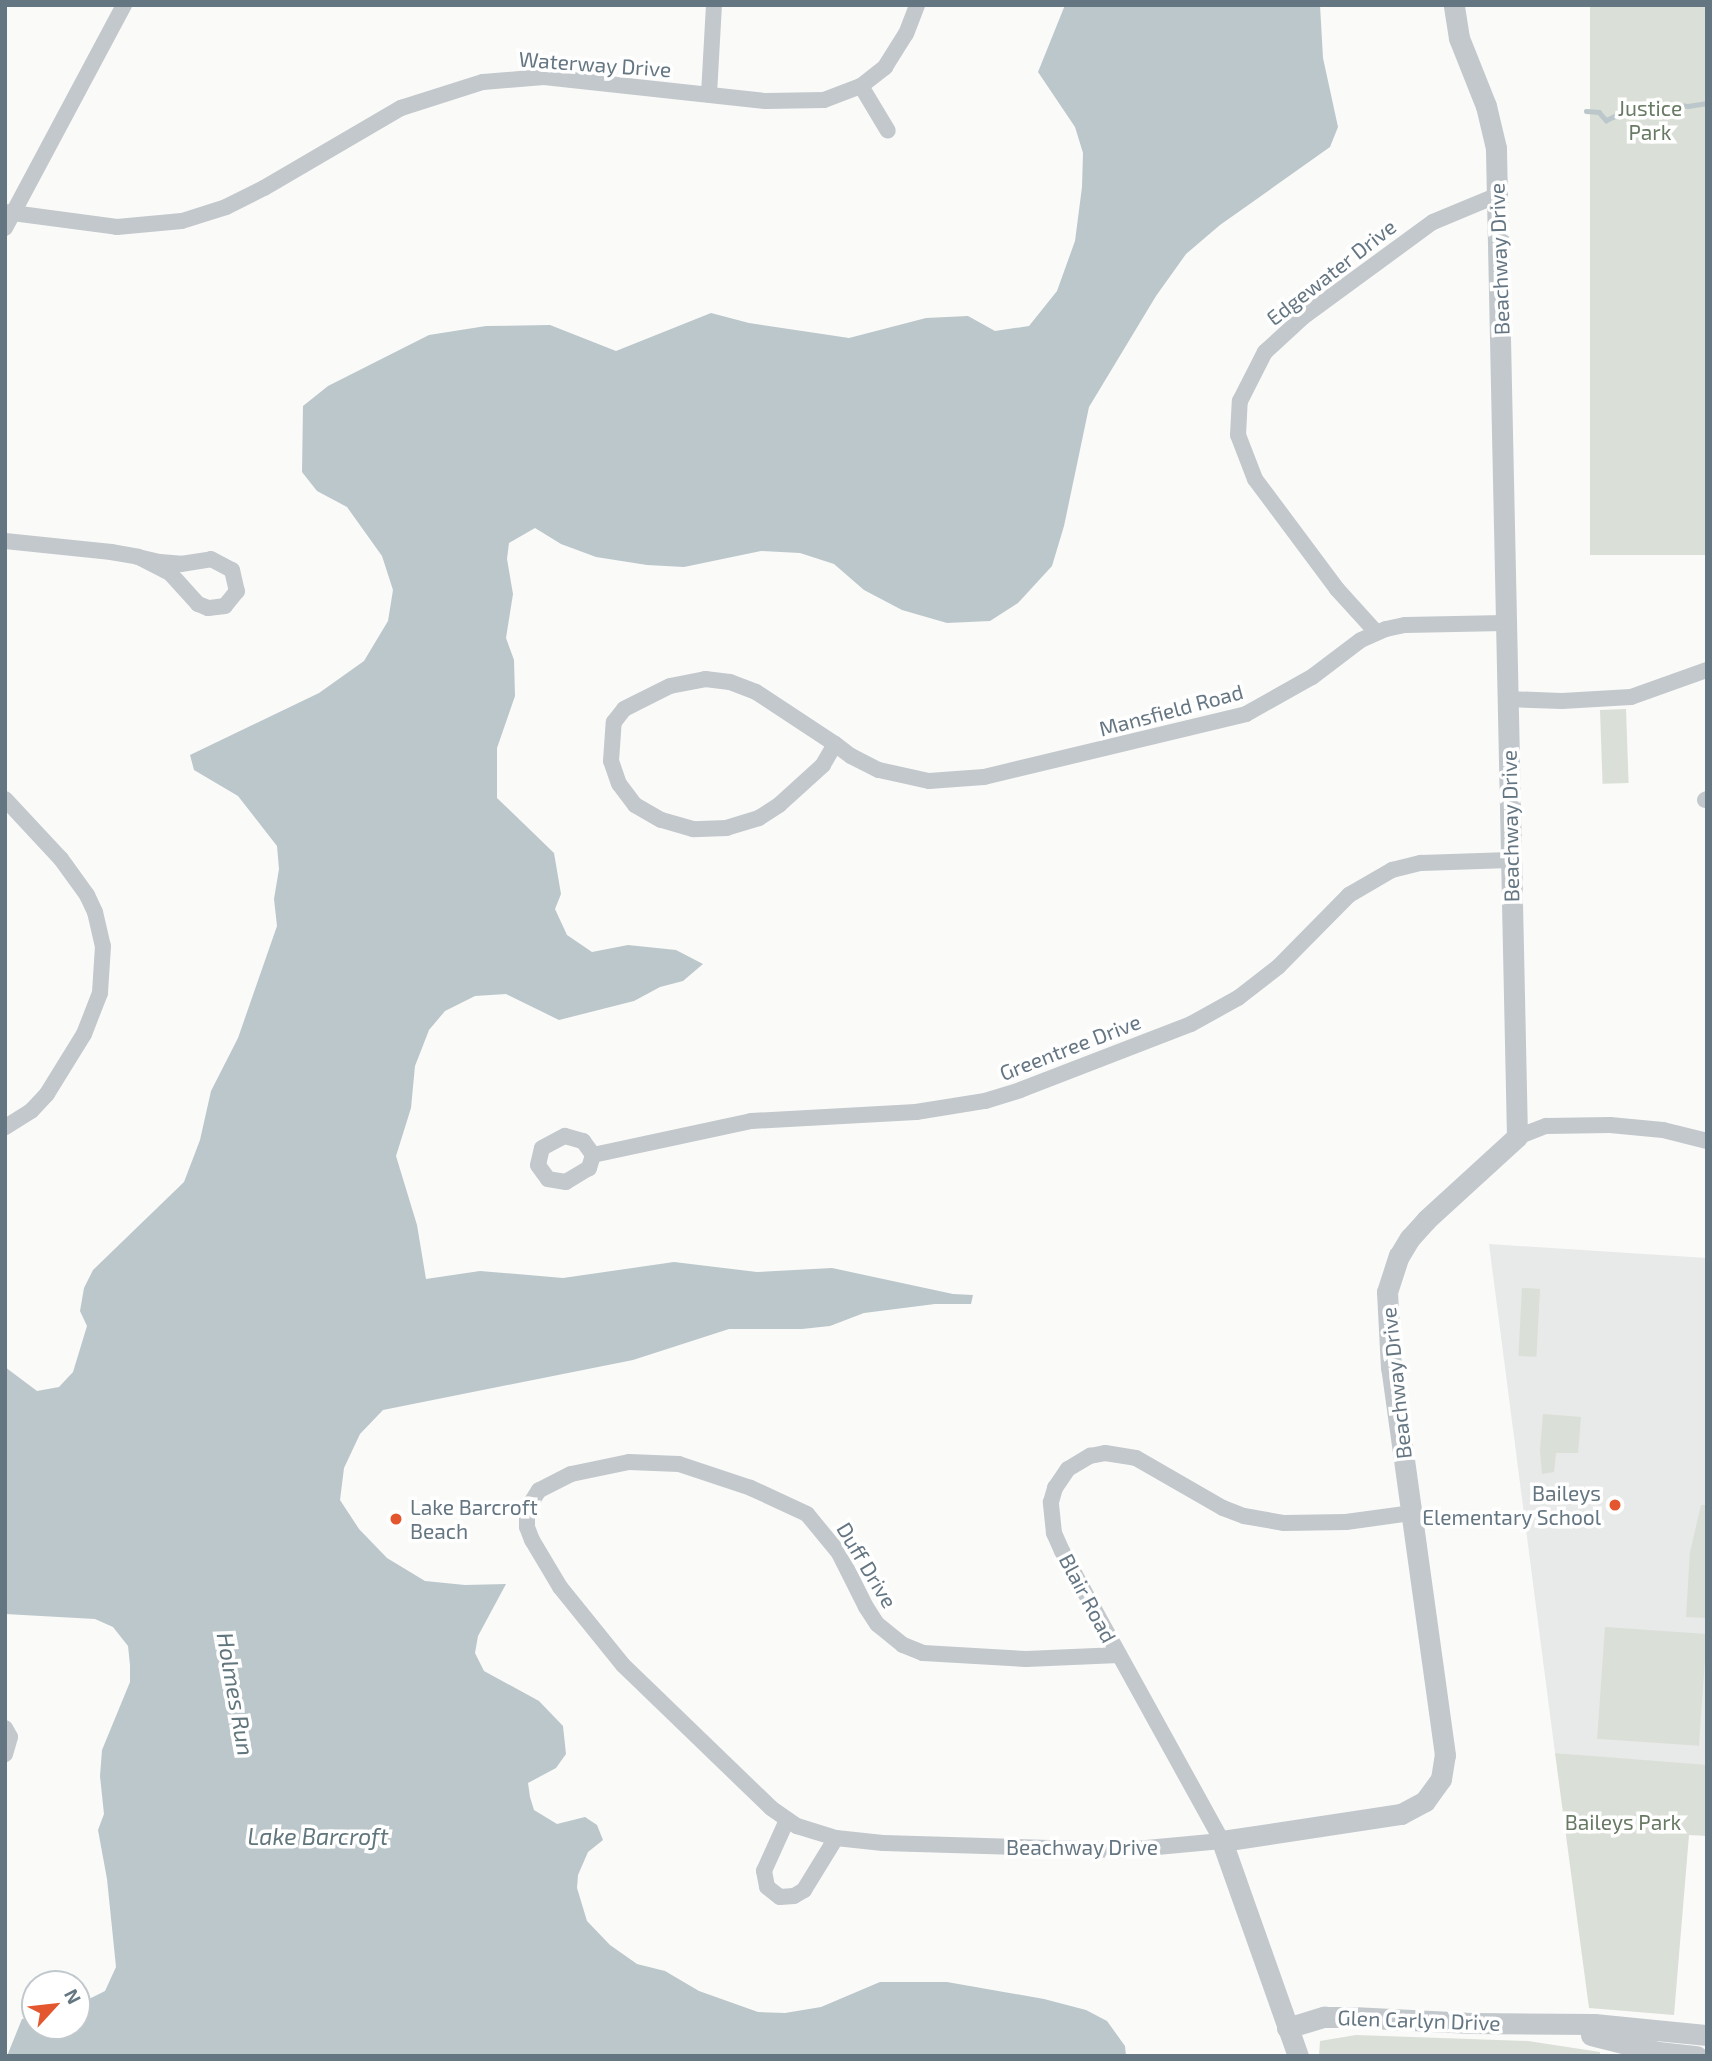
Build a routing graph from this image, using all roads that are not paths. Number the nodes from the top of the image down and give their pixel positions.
1 (124, 5) edge
2 (714, 5) edge
3 (917, 5) edge
4 (1454, 5) edge
5 (861, 86) junction
6 (709, 94) junction
7 (888, 131) dead end
8 (1498, 195) junction
9 (7, 218) edge
10 (5, 541) edge
11 (138, 557) junction
12 (1505, 623) junction
13 (1376, 632) junction
14 (1707, 670) edge
15 (1506, 699) junction
16 (835, 744) junction
17 (5, 799) edge
18 (1510, 860) junction
19 (5, 1127) edge
20 (1517, 1137) junction
21 (1707, 1141) edge
22 (593, 1155) dead end
23 (1412, 1513) junction
24 (526, 1518) joint
25 (1119, 1655) junction
26 (5, 1728) edge
27 (5, 1754) edge
28 (787, 1820) junction
29 (836, 1838) junction
30 (1222, 1841) junction
31 (1552, 2024) junction
32 (1287, 2028) junction
33 (1707, 2035) edge
34 (1298, 2056) edge
35 (1697, 2056) edge

1 - 9 street
2 - 6 street
3 - 5 street, Waterway Drive
4 - 8 street, Beachway Drive
5 - 6 street, Waterway Drive
5 - 7 street
6 - 9 street, Waterway Drive
8 - 12 street, Beachway Drive
8 - 13 street, Edgewater Drive
10 - 11 street
11 - 11 street
12 - 13 street, Mansfield Road
12 - 15 street, Beachway Drive
13 - 16 street, Mansfield Road
14 - 15 street
15 - 18 street, Beachway Drive
16 - 16 street, Mansfield Road
17 - 19 street
18 - 20 street, Beachway Drive
18 - 22 street, Greentree Drive
20 - 21 street
20 - 23 street, Beachway Drive
23 - 25 street, Blair Road
23 - 30 street, Beachway Drive
24 - 25 street, Duff Drive
24 - 28 street, Beachway Drive
25 - 30 street, Blair Road
26 - 27 street
28 - 29 street, Beachway Drive
28 - 29 street
29 - 30 street, Beachway Drive
30 - 32 street, Blair Road
31 - 32 street, Glen Carlyn Drive
31 - 33 street, Glen Carlyn Drive
31 - 35 street, Glen Carlyn Drive
32 - 34 street, Blair Road

